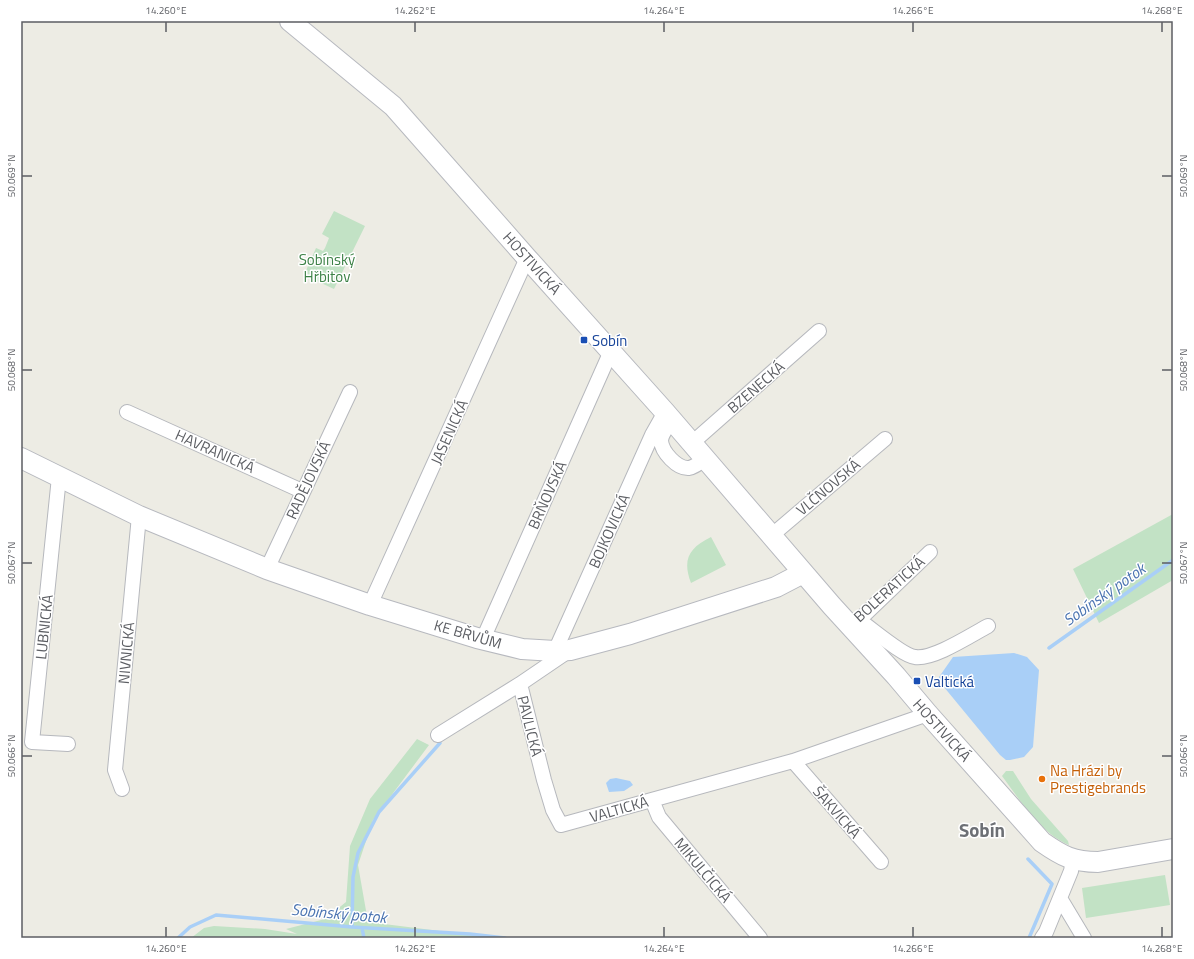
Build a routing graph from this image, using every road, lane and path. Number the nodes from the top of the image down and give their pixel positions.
1 (290, 21) edge
2 (527, 258) junction
3 (819, 331) dead end
4 (610, 351) junction
5 (350, 392) dead end
6 (127, 412) dead end
7 (669, 416) junction
8 (885, 439) dead end
9 (692, 443) junction
10 (21, 458) edge
11 (705, 459) junction
12 (59, 477) junction
13 (302, 491) junction
14 (139, 516) junction
15 (771, 536) junction
16 (930, 552) dead end
17 (267, 569) junction
18 (803, 573) junction
19 (370, 605) junction
20 (854, 622) junction
21 (988, 626) dead end
22 (483, 640) junction
23 (562, 650) junction
24 (520, 684) junction
25 (928, 714) junction
26 (438, 735) dead end
27 (68, 744) dead end
28 (793, 761) junction
29 (122, 789) dead end
30 (652, 800) junction
31 (561, 826) joint
32 (1173, 849) edge
33 (1073, 860) junction
34 (880, 862) dead end
35 (1060, 898) junction
36 (760, 938) edge
37 (1042, 938) edge
38 (1084, 938) edge

1 - 2 street, HOSTIVICKÁ
2 - 4 street, HOSTIVICKÁ
2 - 19 street, JASENICKÁ
3 - 9 street, BZENECKÁ
4 - 7 street, HOSTIVICKÁ
4 - 22 street, BRŇOVSKÁ
5 - 13 street, RADĚJOVSKÁ
6 - 13 street, HAVRANICKÁ
7 - 9 street, HOSTIVICKÁ
7 - 11 street
7 - 23 street, BOJKOVICKÁ
8 - 15 street, VLČNOVSKÁ
9 - 11 street, HOSTIVICKÁ
10 - 12 street, KE BŘVŮM
11 - 15 street, HOSTIVICKÁ
12 - 14 street, KE BŘVŮM
12 - 27 street, LUBNICKÁ
13 - 17 street, RADĚJOVSKÁ
14 - 17 street, KE BŘVŮM
14 - 29 street, NIVNICKÁ
15 - 18 street, HOSTIVICKÁ
16 - 20 street, BOLERATICKÁ
17 - 19 street, KE BŘVŮM
18 - 20 street, HOSTIVICKÁ
18 - 23 street, KE BŘVŮM
19 - 22 street, KE BŘVŮM
20 - 21 street, HOSTIVICKÁ
20 - 25 street, HOSTIVICKÁ
22 - 23 street, KE BŘVŮM
23 - 24 street, PAVLICKÁ
24 - 26 street
24 - 31 street, PAVLICKÁ
25 - 28 street, VALTICKÁ
25 - 33 street, HOSTIVICKÁ
28 - 30 street, VALTICKÁ
28 - 34 street, ŠAKVICKÁ
30 - 31 street, VALTICKÁ
30 - 36 street, MIKULČICKÁ
32 - 33 street, HOSTIVICKÁ
33 - 35 street
35 - 37 street
35 - 38 street

